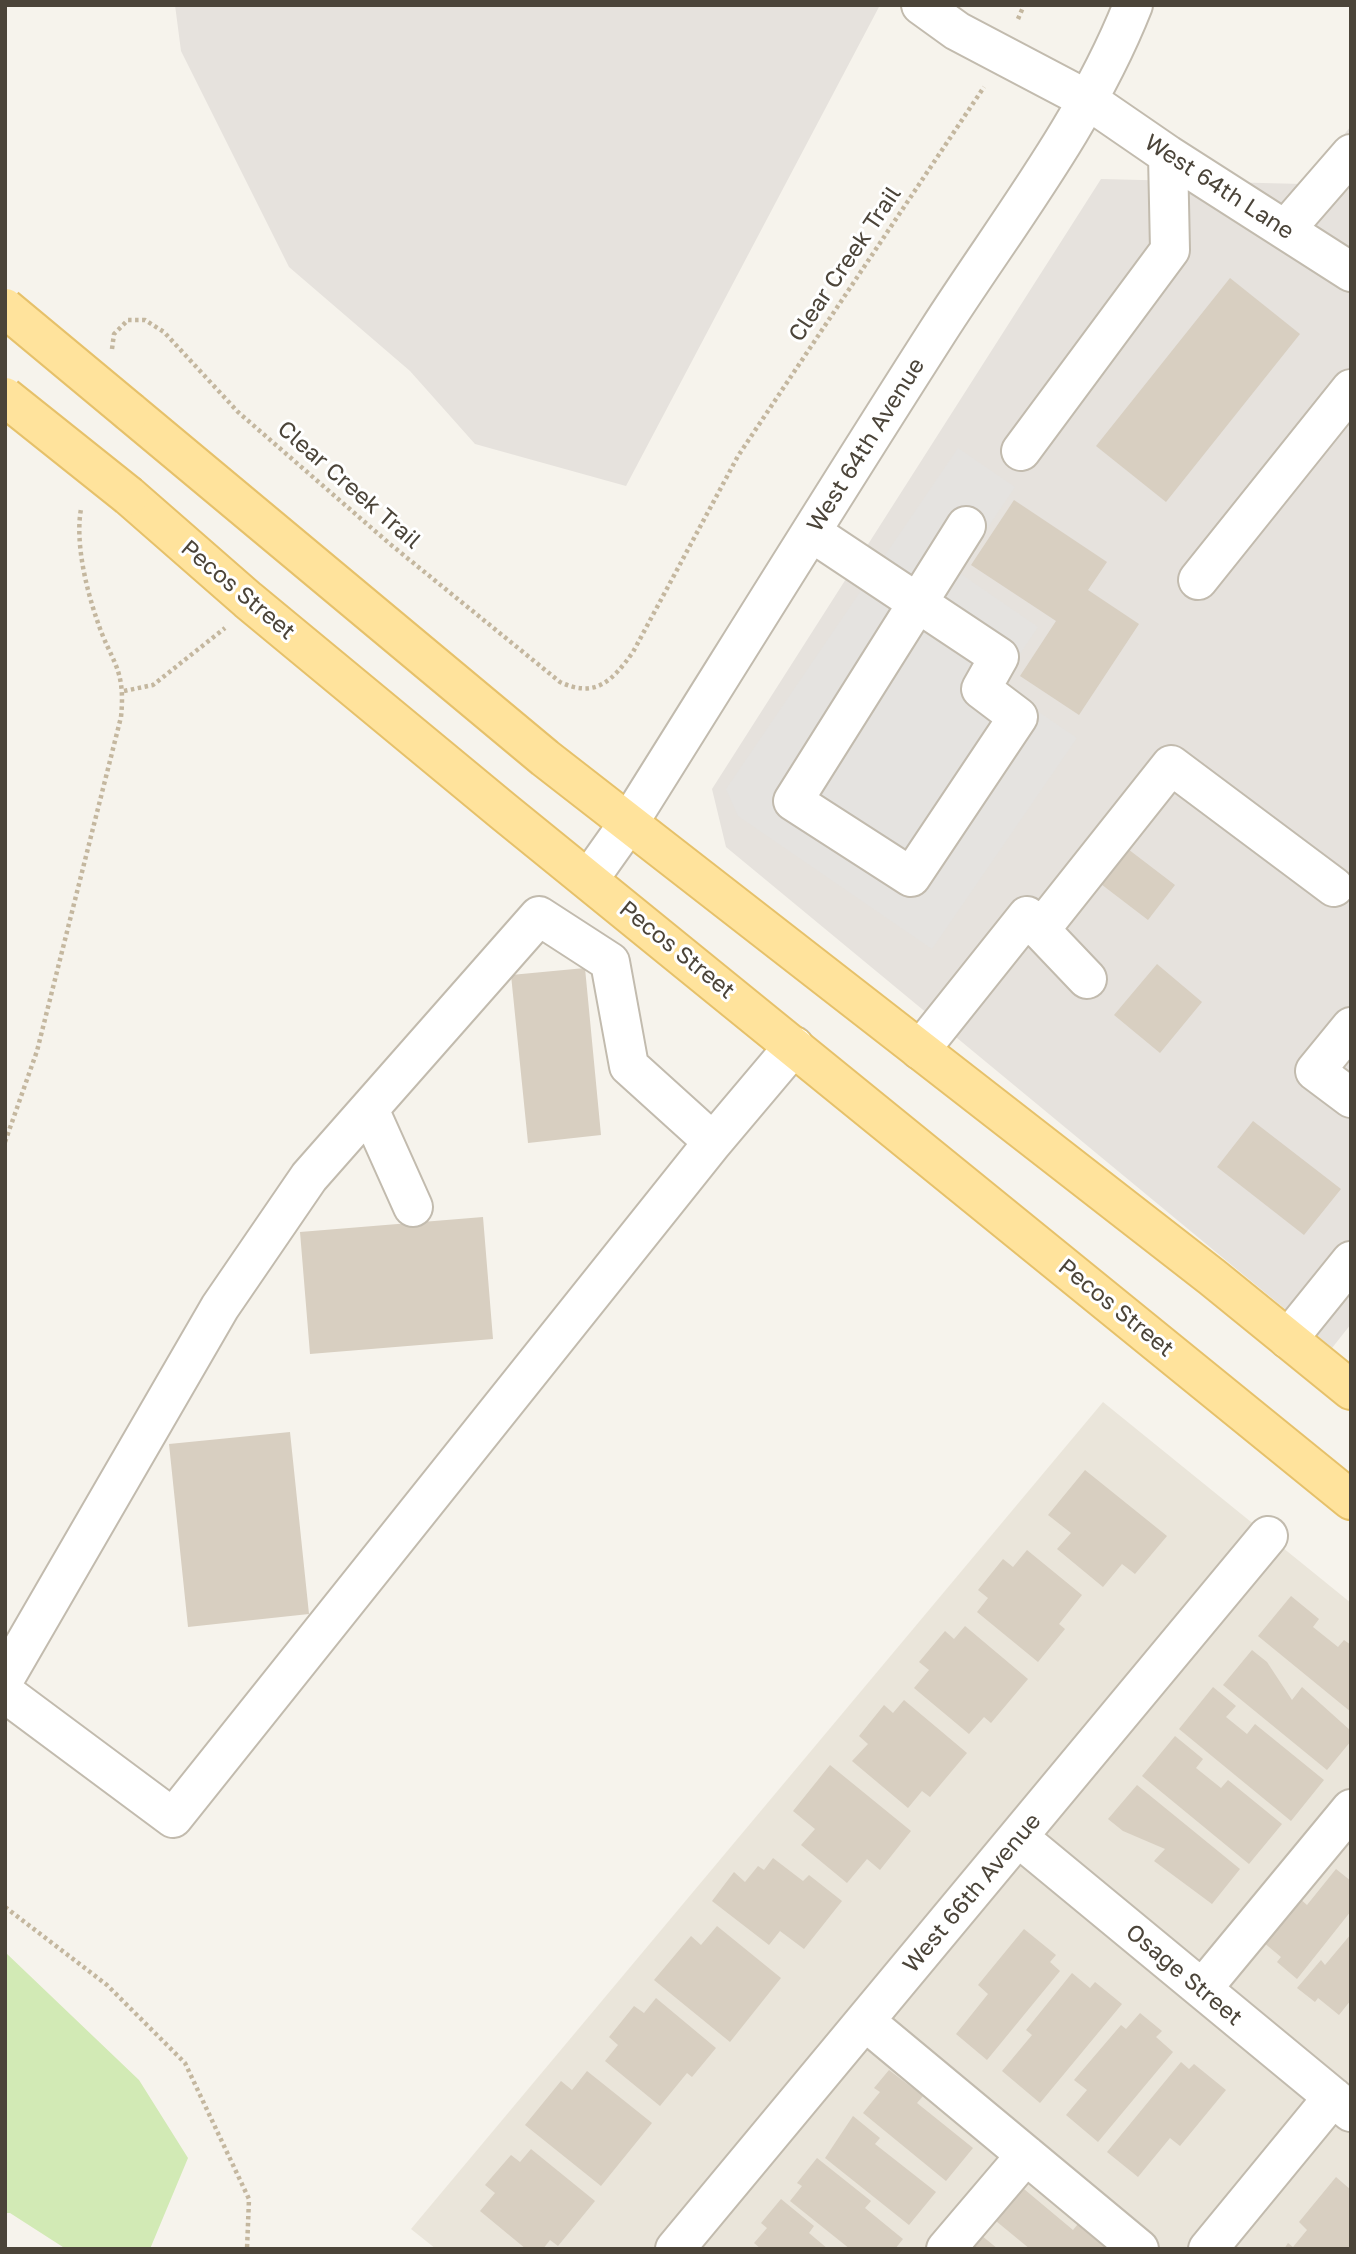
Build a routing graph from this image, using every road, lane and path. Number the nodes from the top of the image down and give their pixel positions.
1 (920, 5) edge
2 (1024, 5) edge
3 (1133, 5) edge
4 (1002, 54) junction
5 (1088, 100) junction
6 (1351, 154) edge
7 (1167, 155) junction
8 (1285, 230) junction
9 (1351, 272) edge
10 (5, 308) edge
11 (109, 360) dead end
12 (1351, 389) edge
13 (5, 397) edge
14 (1021, 451) dead end
15 (82, 506) dead end
16 (966, 526) dead end
17 (811, 532) junction
18 (1198, 580) dead end
19 (918, 604) junction
20 (229, 625) dead end
21 (124, 691) junction
22 (628, 824) junction
23 (589, 879) junction
24 (1334, 887) dead end
25 (1040, 930) junction
26 (1087, 979) dead end
27 (1351, 1027) edge
28 (794, 1046) junction
29 (920, 1050) junction
30 (1351, 1098) edge
31 (369, 1110) junction
32 (5, 1142) edge
33 (713, 1142) junction
34 (413, 1207) dead end
35 (1351, 1261) edge
36 (1288, 1339) junction
37 (1351, 1390) edge
38 (1351, 1500) edge
39 (1268, 1536) dead end
40 (5, 1678) edge
41 (5, 1693) edge
42 (1345, 1828) edge
43 (1018, 1838) junction
44 (5, 1907) edge
45 (1202, 1989) junction
46 (866, 2022) junction
47 (1342, 2105) edge
48 (1026, 2155) junction
49 (247, 2249) edge
50 (675, 2249) edge
51 (946, 2249) edge
52 (1139, 2249) edge
53 (1208, 2249) edge

1 - 4 street, West 64th Lane
2 - 4 path, Clear Creek Trail
3 - 5 street, West 64th Avenue
4 - 5 street, West 64th Lane
4 - 11 path, Clear Creek Trail
5 - 7 street, West 64th Lane
5 - 17 street, West 64th Avenue
6 - 8 street
7 - 8 street, West 64th Lane
7 - 14 street
8 - 9 street, West 64th Lane
10 - 22 main road, bridge
12 - 18 street
13 - 23 main road, Pecos Street, bridge
15 - 21 path
16 - 19 street
17 - 19 street
17 - 22 street, West 64th Avenue
19 - 19 street
20 - 21 path
21 - 32 path
22 - 23 street, West 64th Avenue
22 - 29 main road
23 - 28 main road, Pecos Street
24 - 25 street
25 - 26 street
25 - 29 street
27 - 30 street
28 - 33 street
28 - 38 main road, Pecos Street
29 - 36 main road
31 - 33 street
31 - 34 street
31 - 40 street
33 - 41 street
35 - 36 street
36 - 37 main road
39 - 43 street, West 66th Avenue
42 - 45 street
43 - 45 street, Osage Street
43 - 46 street, West 66th Avenue
44 - 49 path
45 - 47 street, Osage Street
46 - 48 street
46 - 50 street, West 66th Avenue
47 - 53 street
48 - 51 street
48 - 52 street

